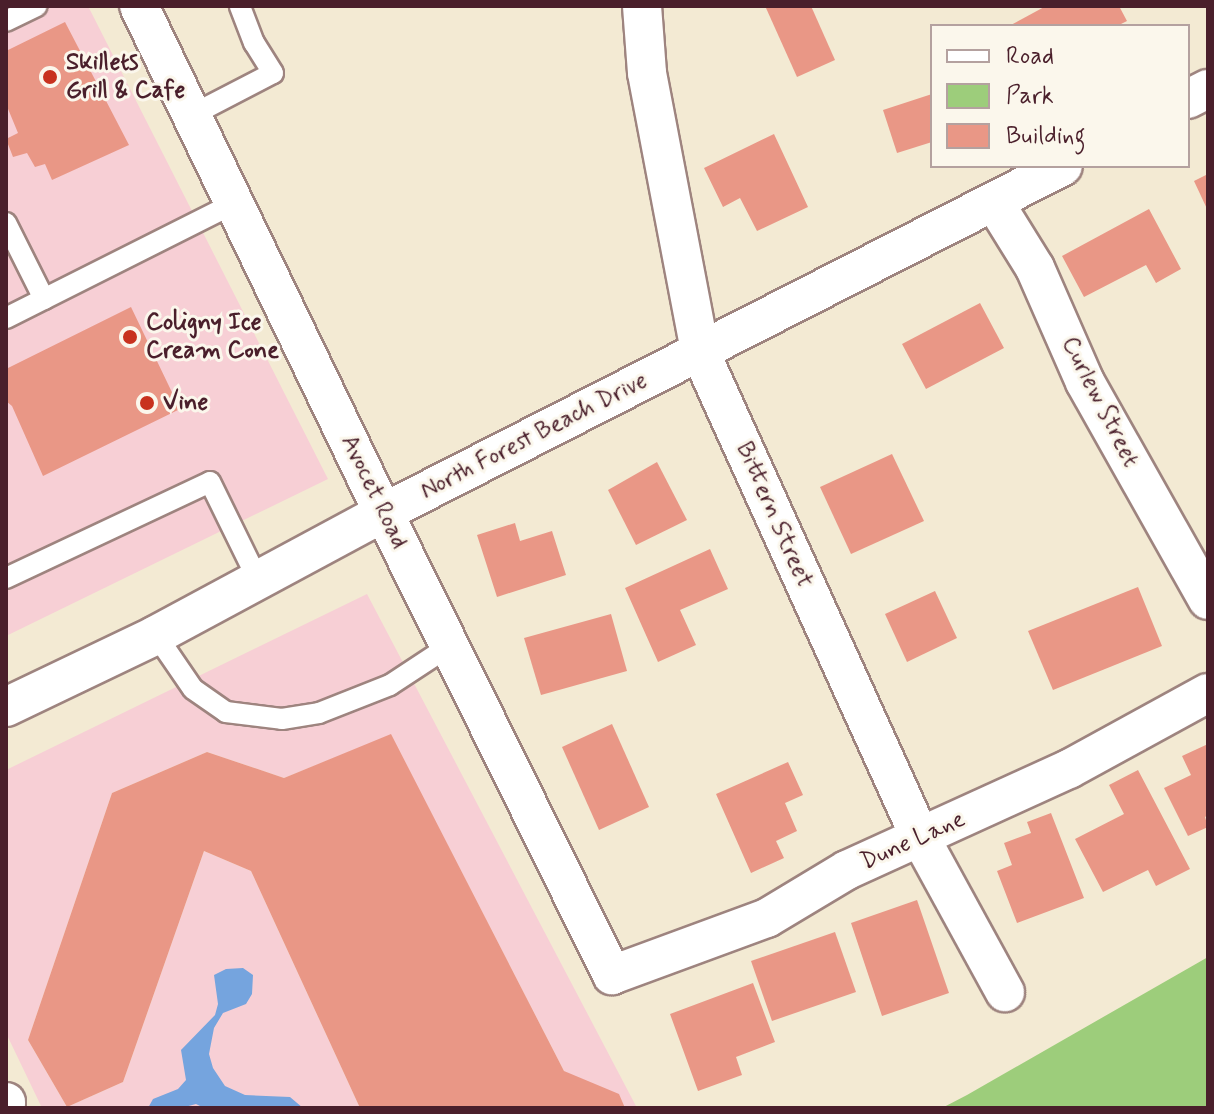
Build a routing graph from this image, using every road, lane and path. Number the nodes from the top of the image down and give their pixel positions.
1 (37, 6) edge
2 (139, 6) edge
3 (240, 6) edge
4 (642, 6) edge
5 (6, 21) edge
6 (1208, 89) edge
7 (1190, 98) edge
8 (192, 115) junction
9 (1059, 168) edge
10 (998, 201) junction
11 (235, 203) junction
12 (6, 223) edge
13 (44, 299) junction
14 (6, 318) edge
15 (700, 352) junction
16 (383, 513) junction
17 (6, 578) edge
18 (258, 580) junction
19 (1208, 600) edge
20 (156, 635) junction
21 (451, 645) junction
22 (1208, 693) edge
23 (6, 707) edge
24 (920, 837) junction
25 (612, 975) joint
26 (1005, 992) dead end

1 - 5 lane
2 - 8 street, Avocet Road
3 - 8 lane
4 - 15 street, Bittern Street
6 - 7 street
8 - 11 street, Avocet Road
9 - 10 street, North Forest Beach Drive
10 - 15 street, North Forest Beach Drive
10 - 19 street, Curlew Street
11 - 13 lane
11 - 16 street, Avocet Road
12 - 13 lane
13 - 14 lane
15 - 16 street, North Forest Beach Drive
15 - 24 street, Bittern Street
16 - 18 street, North Forest Beach Drive
16 - 21 street, Avocet Road
17 - 18 lane
18 - 20 street, North Forest Beach Drive
20 - 21 lane
20 - 23 street, North Forest Beach Drive
21 - 25 street, Avocet Road
22 - 24 street, Dune Lane
24 - 25 street, Dune Lane
24 - 26 street, Bittern Street

